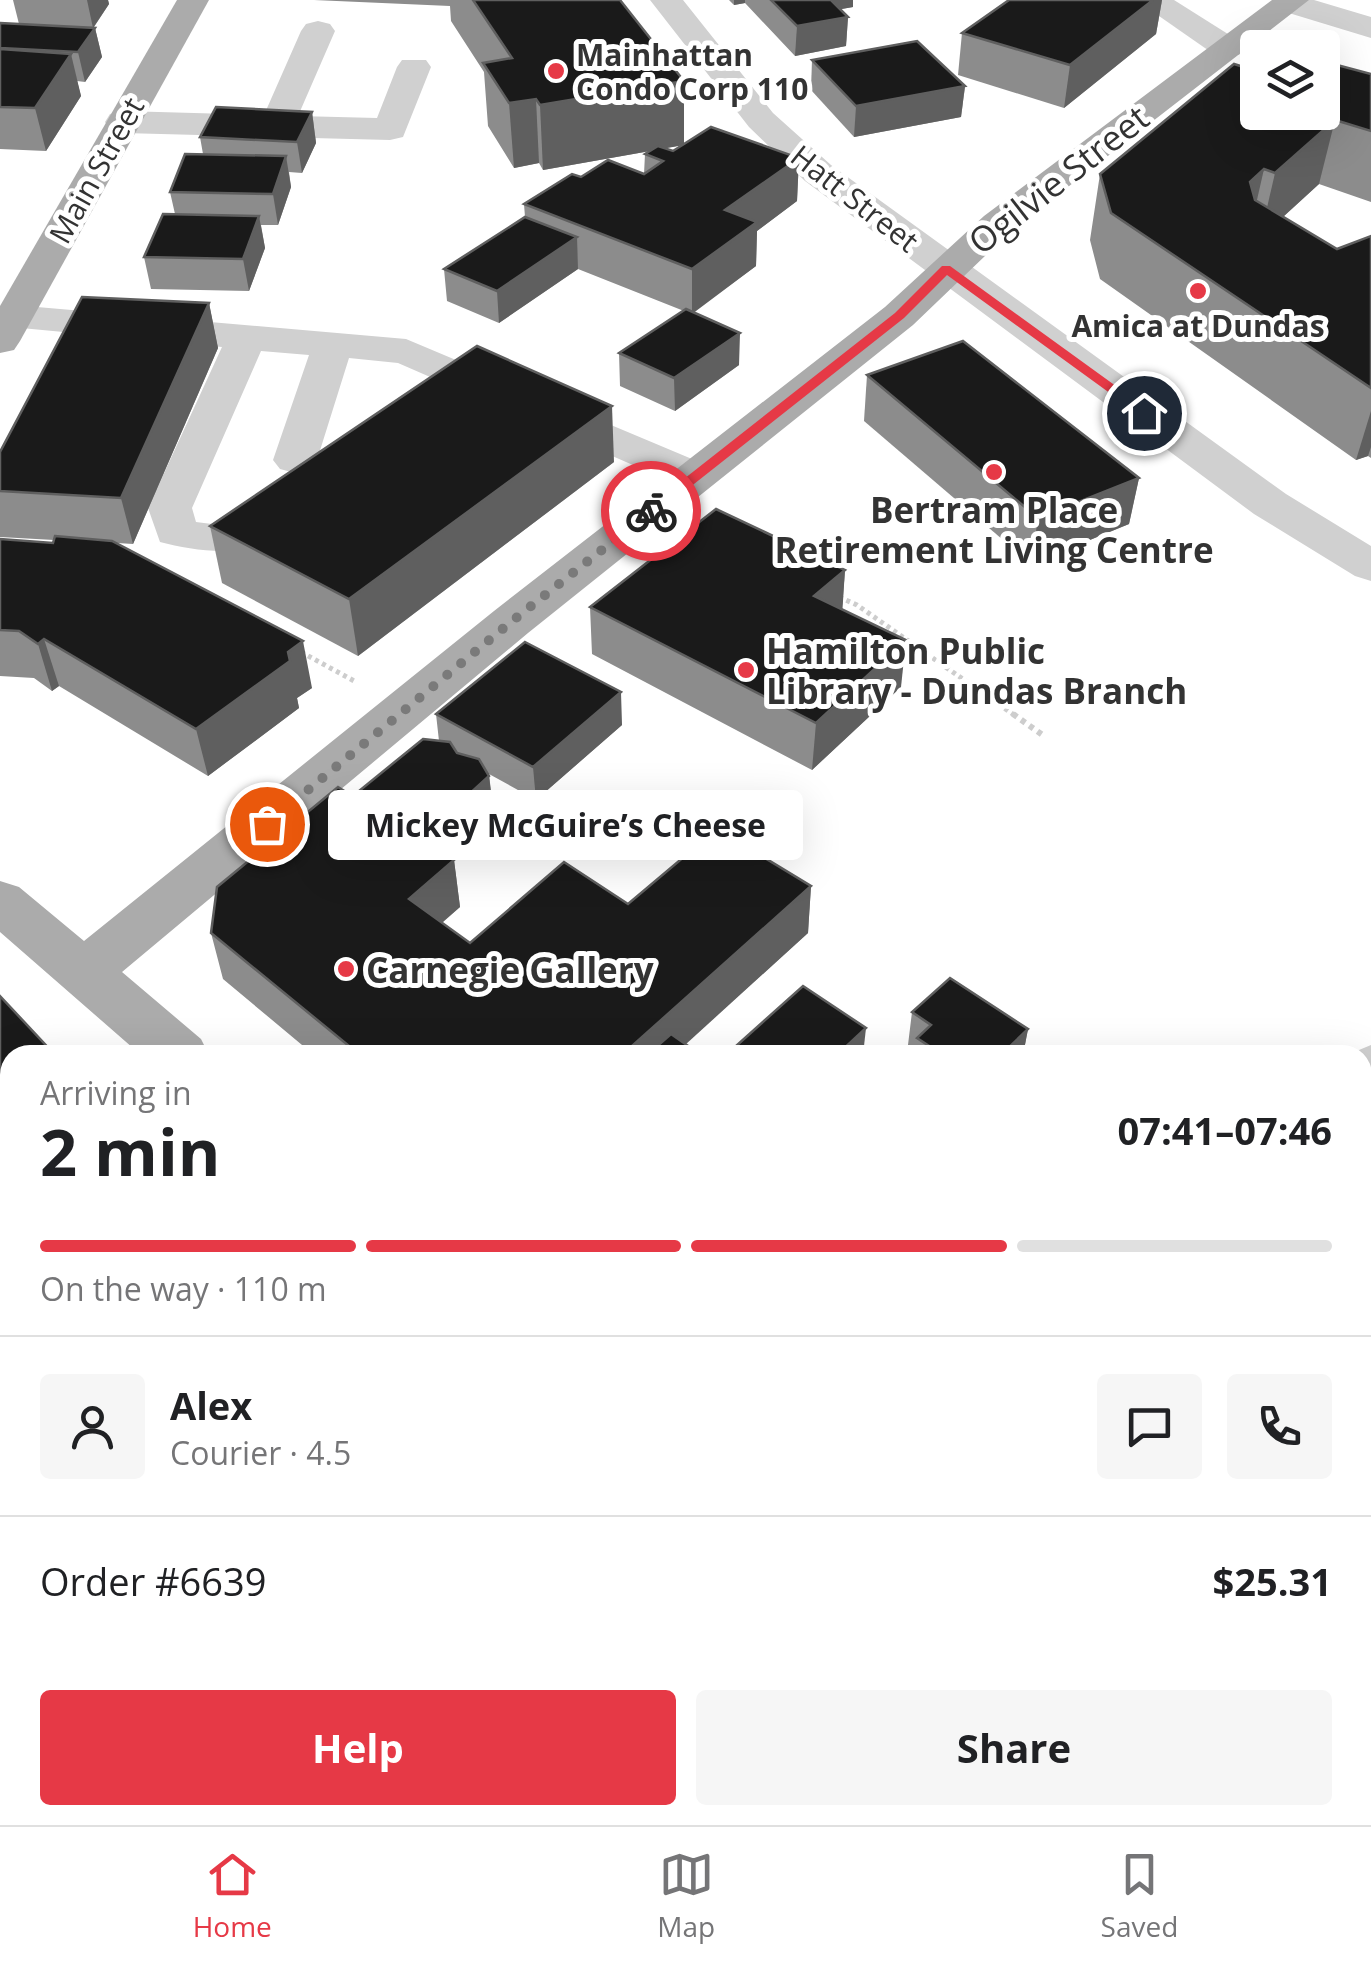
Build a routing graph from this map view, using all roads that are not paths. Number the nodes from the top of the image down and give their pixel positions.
1 (193, 0) edge
2 (666, 0) edge
3 (1152, 0) edge
4 (1291, 2) edge
5 (1371, 28) edge
6 (318, 31) dead end
7 (1227, 48) junction
8 (414, 67) dead end
9 (123, 122) junction
10 (276, 127) junction
11 (946, 269) junction
12 (7, 329) edge
13 (248, 335) junction
14 (334, 343) junction
15 (695, 476) junction
16 (1371, 566) edge
17 (0, 901) edge
18 (84, 972) junction
19 (168, 1045) edge

1 - 9 main road, Main Street
2 - 11 street, Hatt Street
3 - 7 street
4 - 5 street
4 - 7 main road, Ogilvie Street
6 - 10 street
7 - 11 main road, Ogilvie Street
8 - 10 street
9 - 10 street
9 - 12 main road, Main Street
11 - 15 main road, Ogilvie Street
11 - 16 street, Hatt Street
12 - 13 street
13 - 14 street
13 - 14 street
14 - 15 street
15 - 18 main road, Ogilvie Street
17 - 18 main road
18 - 19 main road

